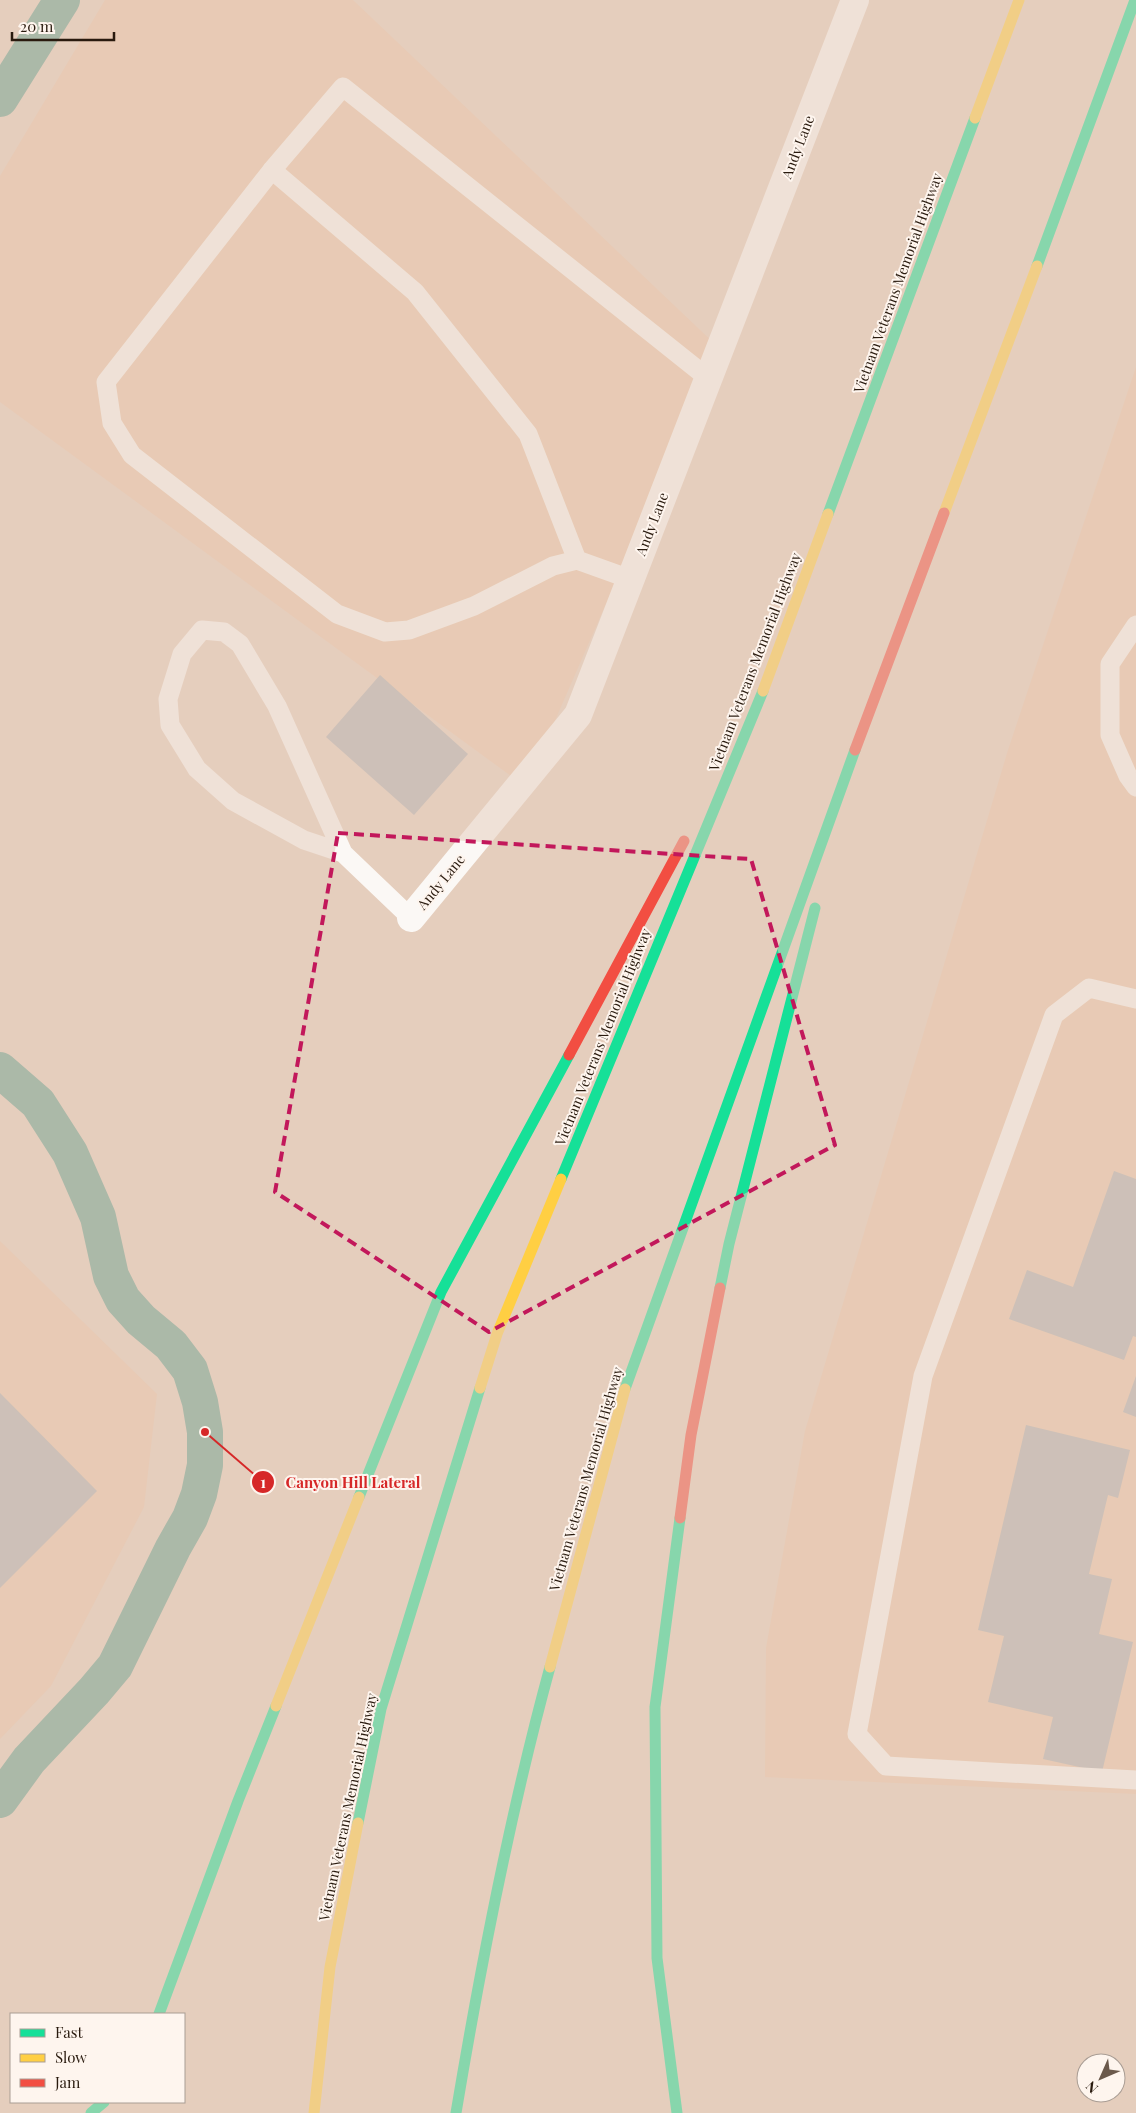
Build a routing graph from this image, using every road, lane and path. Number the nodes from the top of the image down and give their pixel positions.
1 (855, 0) edge
2 (1019, 0) edge
3 (1135, 0) edge
4 (272, 170) junction
5 (708, 378) junction
6 (577, 560) junction
7 (630, 579) junction
8 (1136, 625) edge
9 (756, 706) junction
10 (858, 742) junction
11 (1136, 787) edge
12 (705, 802) dead end
13 (691, 828) dead end
14 (342, 853) junction
15 (825, 868) dead end
16 (818, 896) dead end
17 (411, 918) joint
18 (1136, 999) edge
19 (1136, 1780) edge
20 (159, 2013) edge
21 (103, 2103) edge
22 (92, 2113) edge
23 (314, 2113) edge
24 (456, 2113) edge
25 (677, 2113) edge

1 - 5 street, Andy Lane
2 - 9 highway, Vietnam Veterans Memorial Highway
3 - 10 highway, Vietnam Veterans Memorial Highway
4 - 5 lane
4 - 6 lane
4 - 6 lane
5 - 7 street, Andy Lane
6 - 7 lane
7 - 17 street, Andy Lane
8 - 11 lane
9 - 12 highway
9 - 23 highway, Vietnam Veterans Memorial Highway
10 - 15 highway
10 - 24 highway, Vietnam Veterans Memorial Highway
13 - 20 highway
14 - 14 lane
14 - 17 lane, Andy Lane
16 - 25 highway
18 - 19 lane
21 - 22 highway

